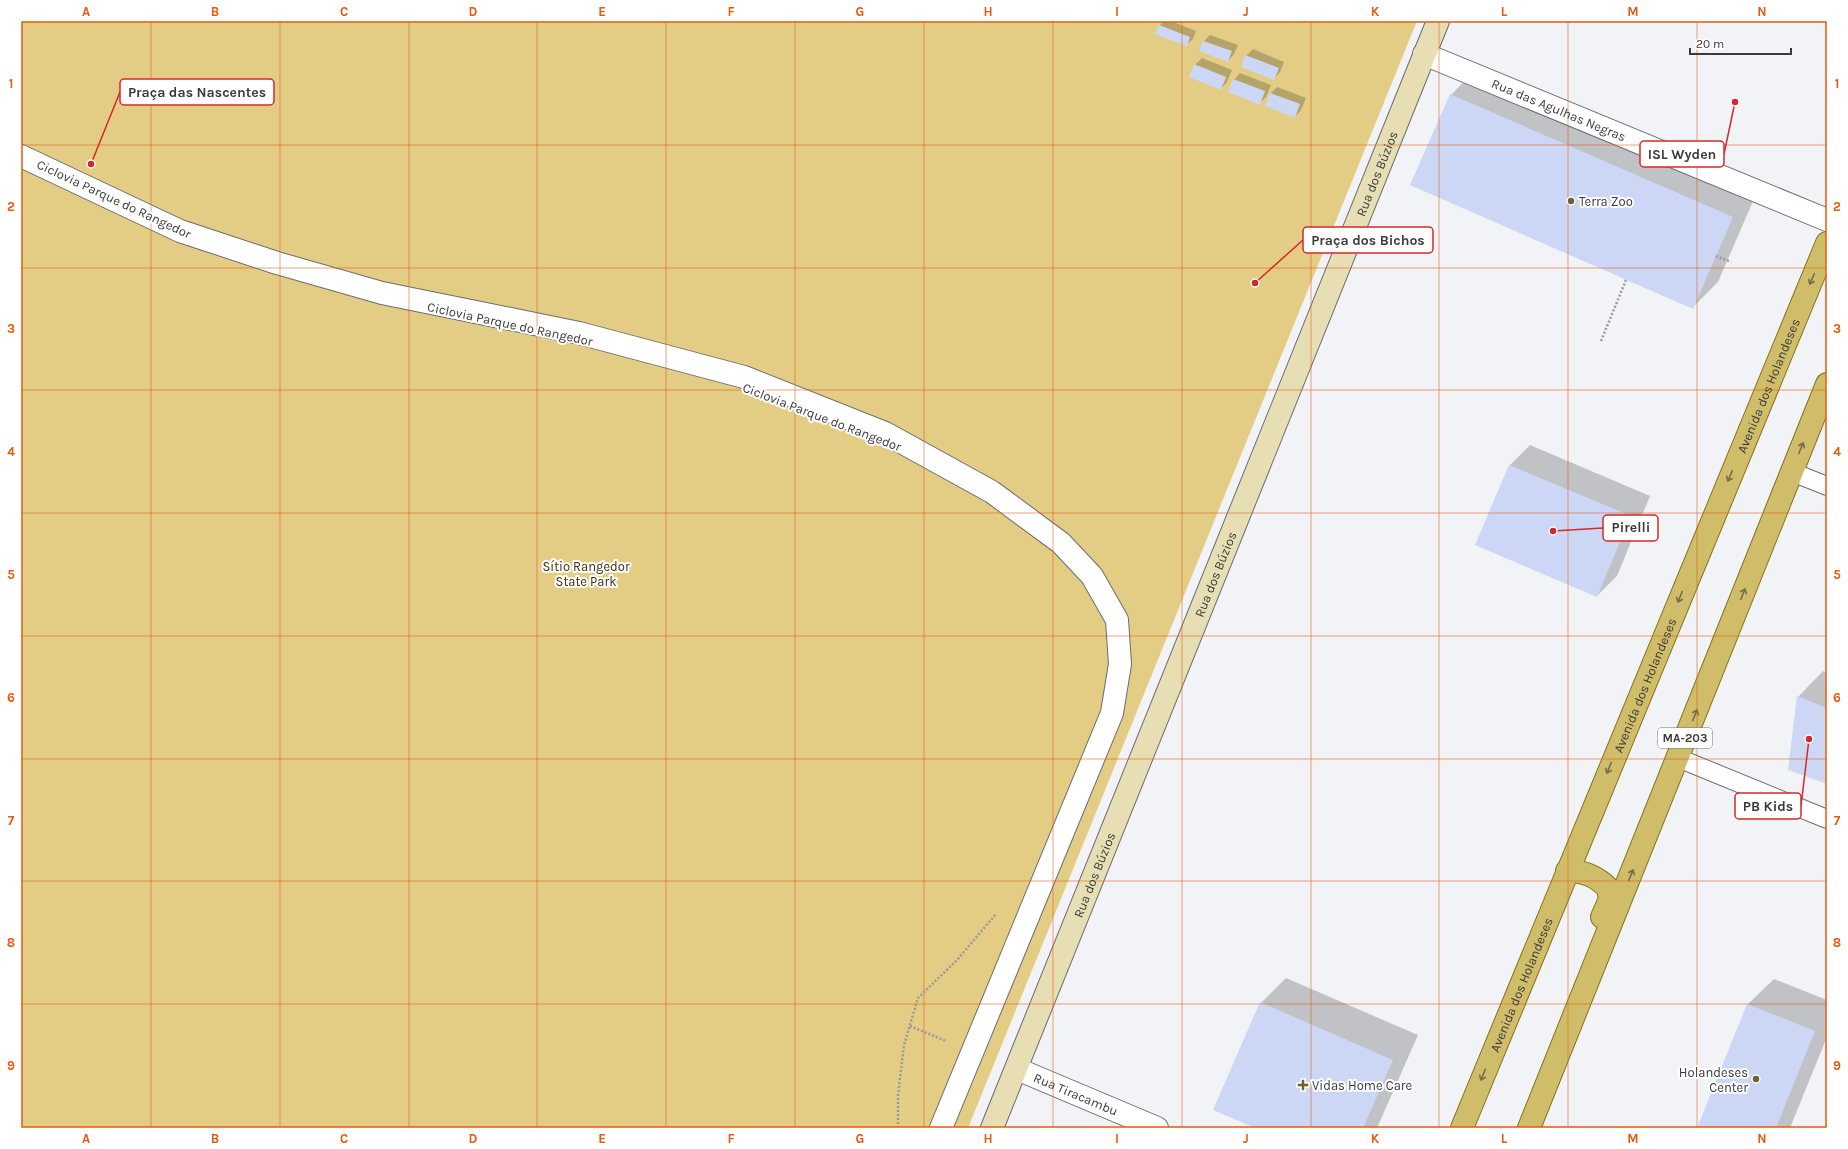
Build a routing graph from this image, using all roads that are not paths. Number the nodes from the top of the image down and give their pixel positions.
1 (1438, 21) edge
2 (1424, 54) junction
3 (21, 156) edge
4 (1827, 220) edge
5 (1827, 243) edge
6 (1827, 384) edge
7 (1792, 472) junction
8 (1827, 486) edge
9 (1678, 758) junction
10 (1827, 819) edge
11 (1567, 870) junction
12 (1016, 1070) junction
13 (1544, 1093) junction
14 (1463, 1127) edge
15 (941, 1128) edge
16 (992, 1128) edge
17 (1157, 1128) edge
18 (1529, 1128) edge

1 - 2 main road, Rua dos Búzios
2 - 4 street, Rua das Agulhas Negras
2 - 12 main road, Rua dos Búzios
3 - 15 street
5 -> 11 main road, Avenida dos Holandeses
7 -> 6 main road, MA-203
7 - 8 lane
9 -> 7 main road, MA-203
9 - 10 lane
13 -> 9 main road, MA-203
11 - 13 main road
11 -> 14 main road, Avenida dos Holandeses
12 - 16 main road, Rua dos Búzios
12 - 17 street, Rua Tiracambu
13 - 18 main road, MA-203

